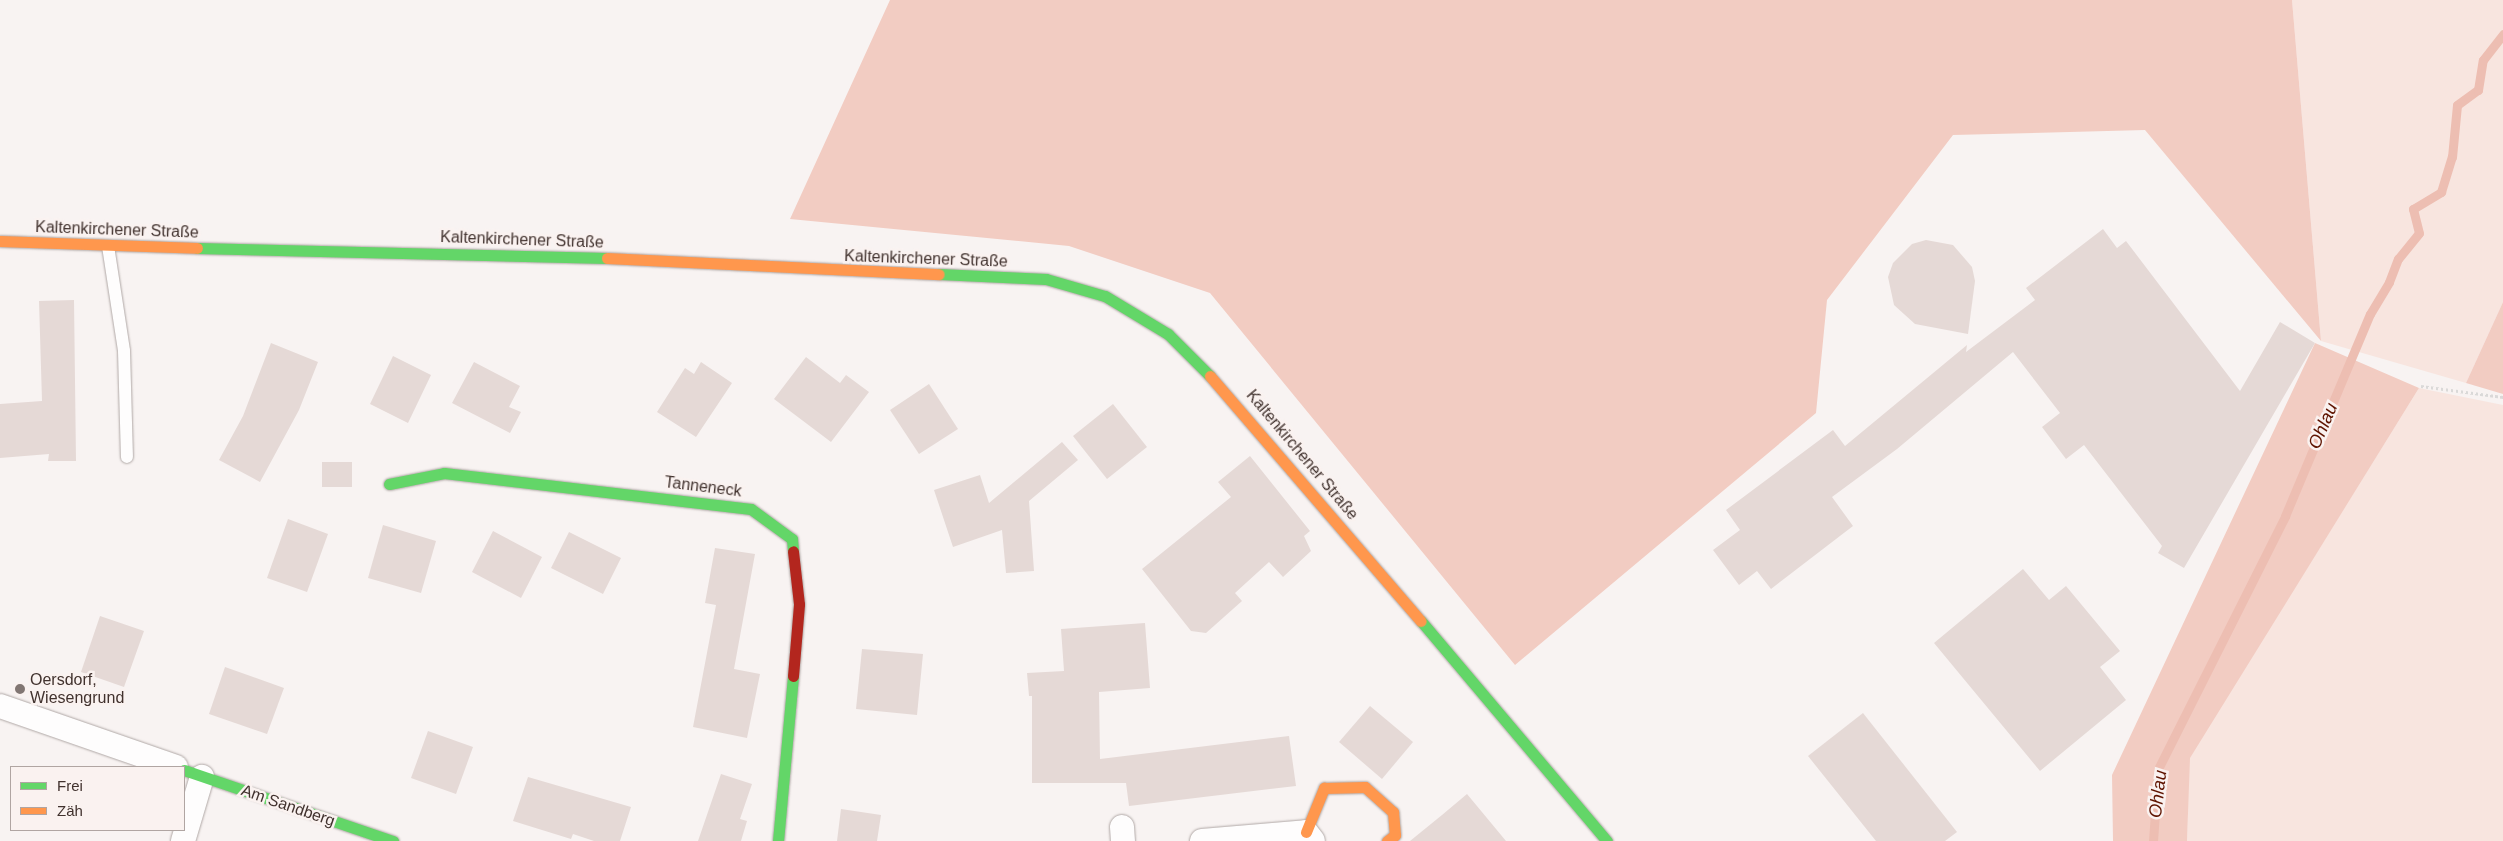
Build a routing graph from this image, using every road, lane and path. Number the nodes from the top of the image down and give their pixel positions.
1 (0, 241) edge
2 (108, 246) junction
3 (2421, 386) dead end
4 (2503, 397) edge
5 (127, 457) dead end
6 (389, 484) dead end
7 (0, 706) edge
8 (173, 766) edge
9 (193, 773) edge
10 (185, 827) edge
11 (1310, 836) edge
12 (393, 841) edge
13 (778, 841) edge
14 (1202, 841) edge
15 (1387, 841) edge
16 (1607, 841) edge

1 - 2 main road, Kaltenkirchener Straße
2 - 5 lane
2 - 16 main road, Kaltenkirchener Straße
3 - 4 path
6 - 13 main road, Tanneneck
7 - 8 street
9 - 10 street
9 - 12 main road, Am Sandberg
11 - 14 street
11 - 15 main road

